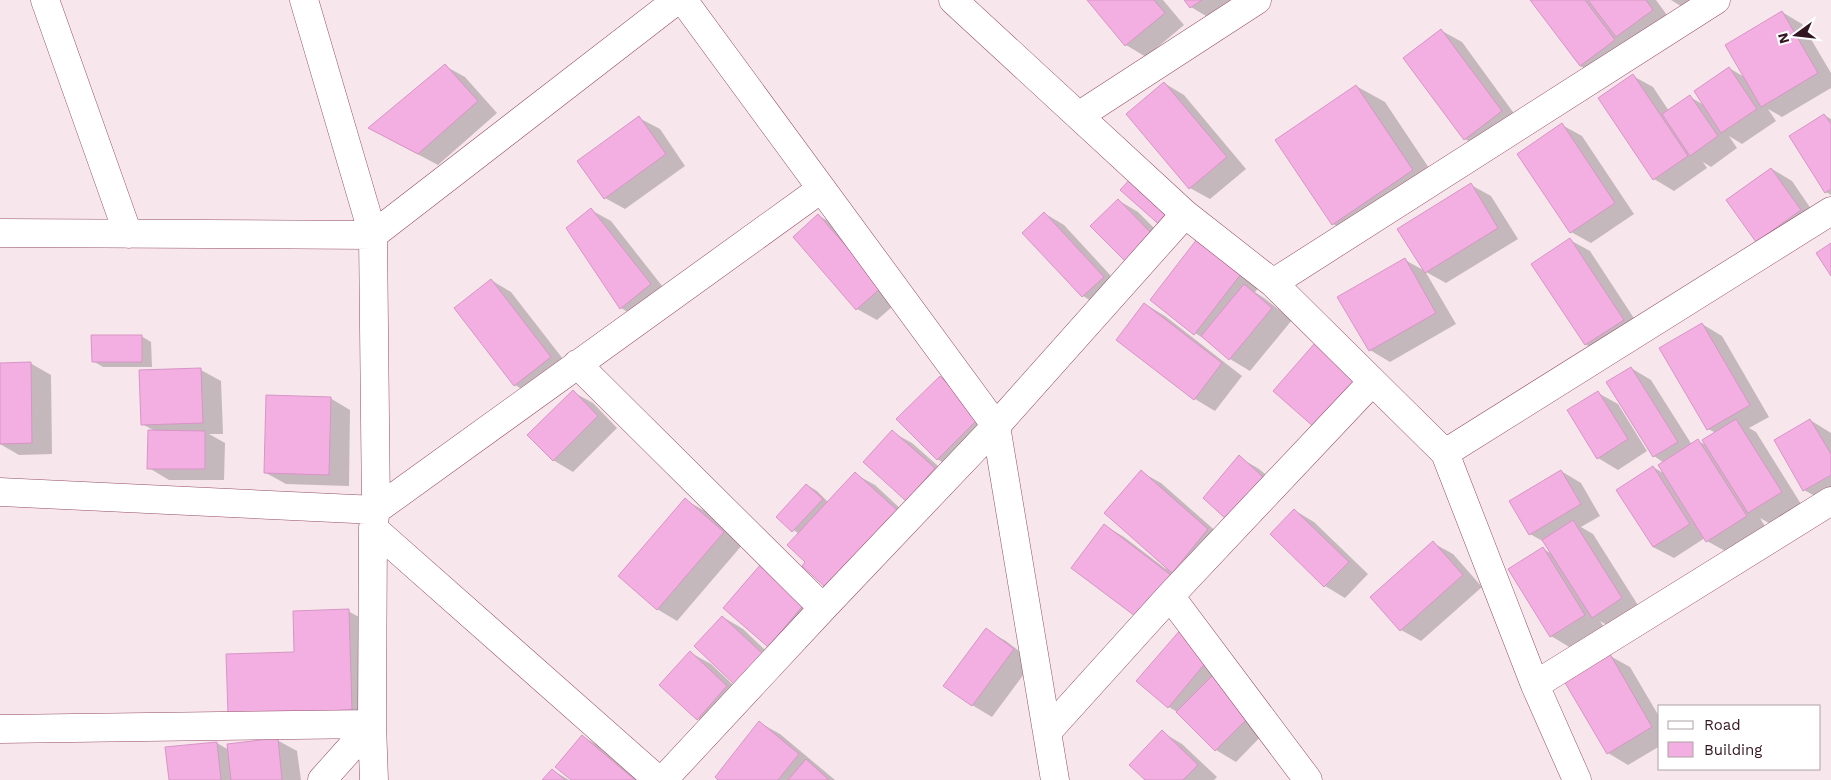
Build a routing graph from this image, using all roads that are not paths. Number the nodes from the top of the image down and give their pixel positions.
1 (45, 0) edge
2 (304, 0) edge
3 (677, 0) edge
4 (683, 0) edge
5 (952, 0) edge
6 (1257, 0) edge
7 (1716, 0) edge
8 (1080, 115) junction
9 (821, 189) junction
10 (1831, 211) edge
11 (1185, 214) junction
12 (0, 233) edge
13 (128, 234) junction
14 (373, 235) junction
15 (1272, 283) junction
16 (577, 364) junction
17 (1372, 382) junction
18 (996, 426) junction
19 (1446, 453) junction
20 (0, 492) edge
21 (1831, 501) edge
22 (374, 519) junction
23 (1170, 596) junction
24 (823, 608) junction
25 (1536, 685) junction
26 (372, 724) junction
27 (0, 729) edge
28 (1048, 731) junction
29 (322, 780) edge
30 (374, 780) edge
31 (658, 780) edge
32 (663, 780) edge
33 (1055, 780) edge
34 (1308, 780) edge
35 (1577, 780) edge

1 - 13 street
2 - 14 street
3 - 14 street
4 - 9 street
5 - 8 street
6 - 8 street
7 - 15 street
8 - 11 street
9 - 16 street
9 - 18 street
10 - 19 street
11 - 15 street
11 - 18 street
12 - 13 street
13 - 14 street
14 - 22 street
15 - 17 street
16 - 22 street
16 - 24 street
17 - 19 street
17 - 23 street
18 - 24 street
18 - 28 street
19 - 25 street
20 - 22 street
21 - 25 street
22 - 26 street
22 - 31 street
23 - 28 street
23 - 34 street
24 - 32 street
25 - 35 street
26 - 27 street
26 - 29 street
26 - 30 street
28 - 33 street

